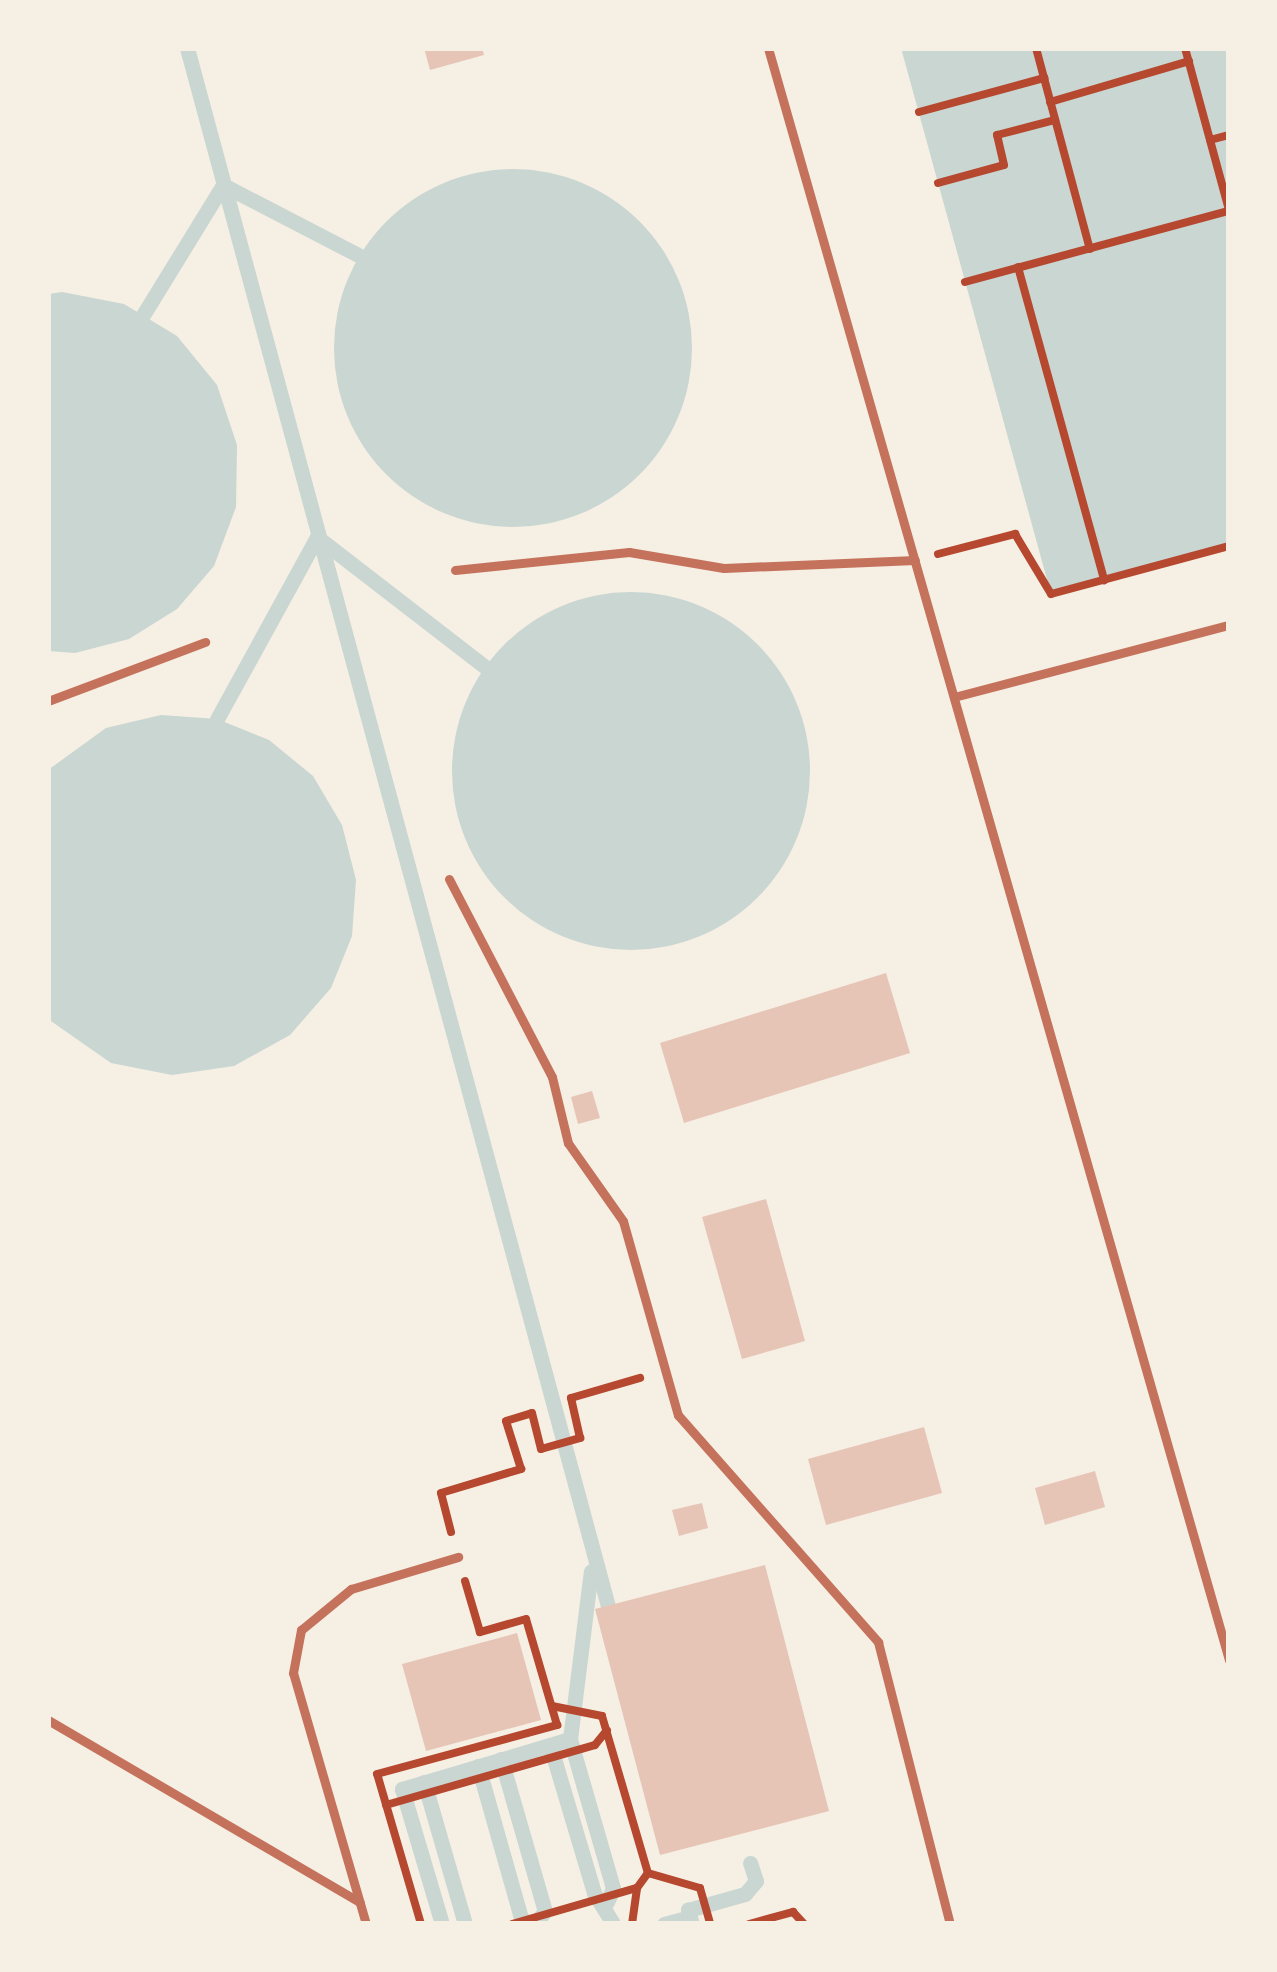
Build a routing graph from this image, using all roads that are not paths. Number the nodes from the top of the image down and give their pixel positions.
1 (769, 48) edge
2 (915, 560) junction
3 (455, 569) dead end
4 (1229, 625) edge
5 (205, 641) dead end
6 (954, 697) junction
7 (48, 701) edge
8 (449, 879) dead end
9 (458, 1557) road end
10 (1229, 1660) edge
11 (48, 1720) edge
12 (360, 1902) junction
13 (366, 1924) edge
14 (950, 1924) edge

1 - 2 lane
2 - 3 lane
2 - 6 lane
4 - 6 lane
5 - 7 lane
6 - 10 lane
8 - 14 lane
9 - 12 lane
11 - 12 lane
12 - 13 lane

